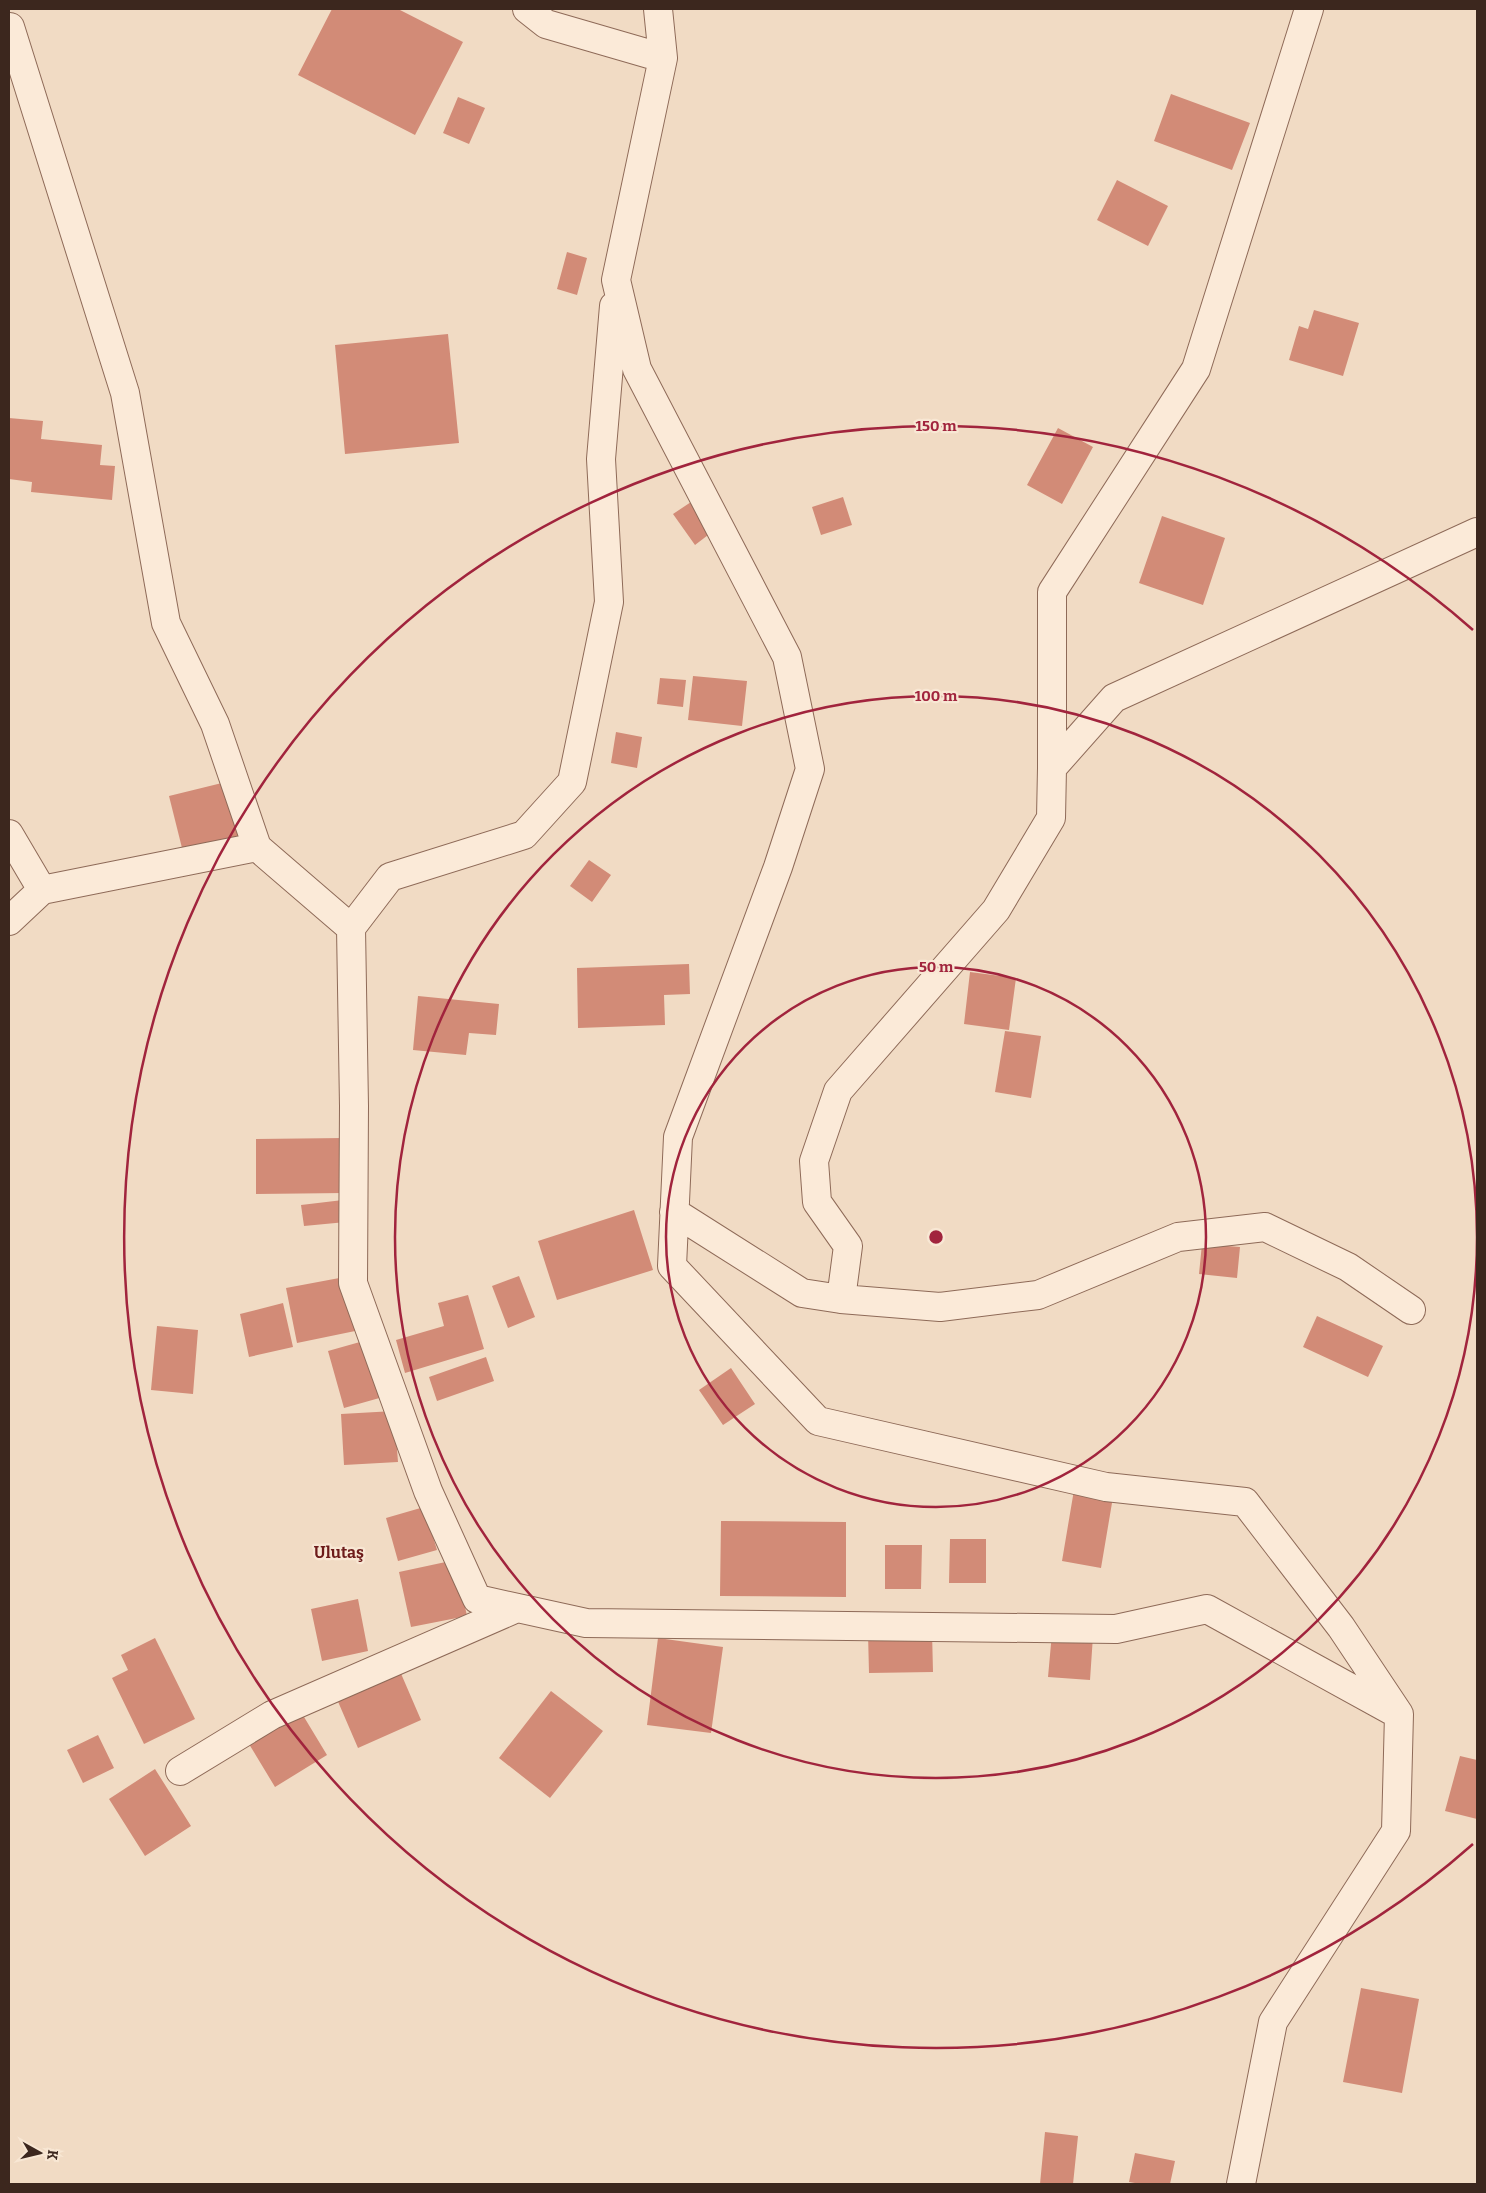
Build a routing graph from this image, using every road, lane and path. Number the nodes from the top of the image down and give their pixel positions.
1 (527, 9) edge
2 (658, 9) edge
3 (1309, 9) edge
4 (10, 27) dead end
5 (663, 58) junction
6 (616, 280) junction
7 (1477, 532) edge
8 (1052, 768) junction
9 (9, 834) edge
10 (257, 847) junction
11 (42, 890) junction
12 (9, 921) edge
13 (351, 928) junction
14 (674, 1212) junction
15 (842, 1299) junction
16 (1411, 1310) dead end
17 (517, 1608) junction
18 (1399, 1714) junction
19 (180, 1771) dead end
20 (1241, 2184) edge

1 - 5 street
2 - 5 street
3 - 8 street
4 - 10 street
5 - 6 street
6 - 13 street
6 - 14 street
7 - 8 street
8 - 15 street
9 - 11 street
10 - 11 street
10 - 13 street
11 - 12 street
13 - 17 street
14 - 15 street
14 - 18 street
15 - 16 street
17 - 18 street
17 - 19 street
18 - 20 street

